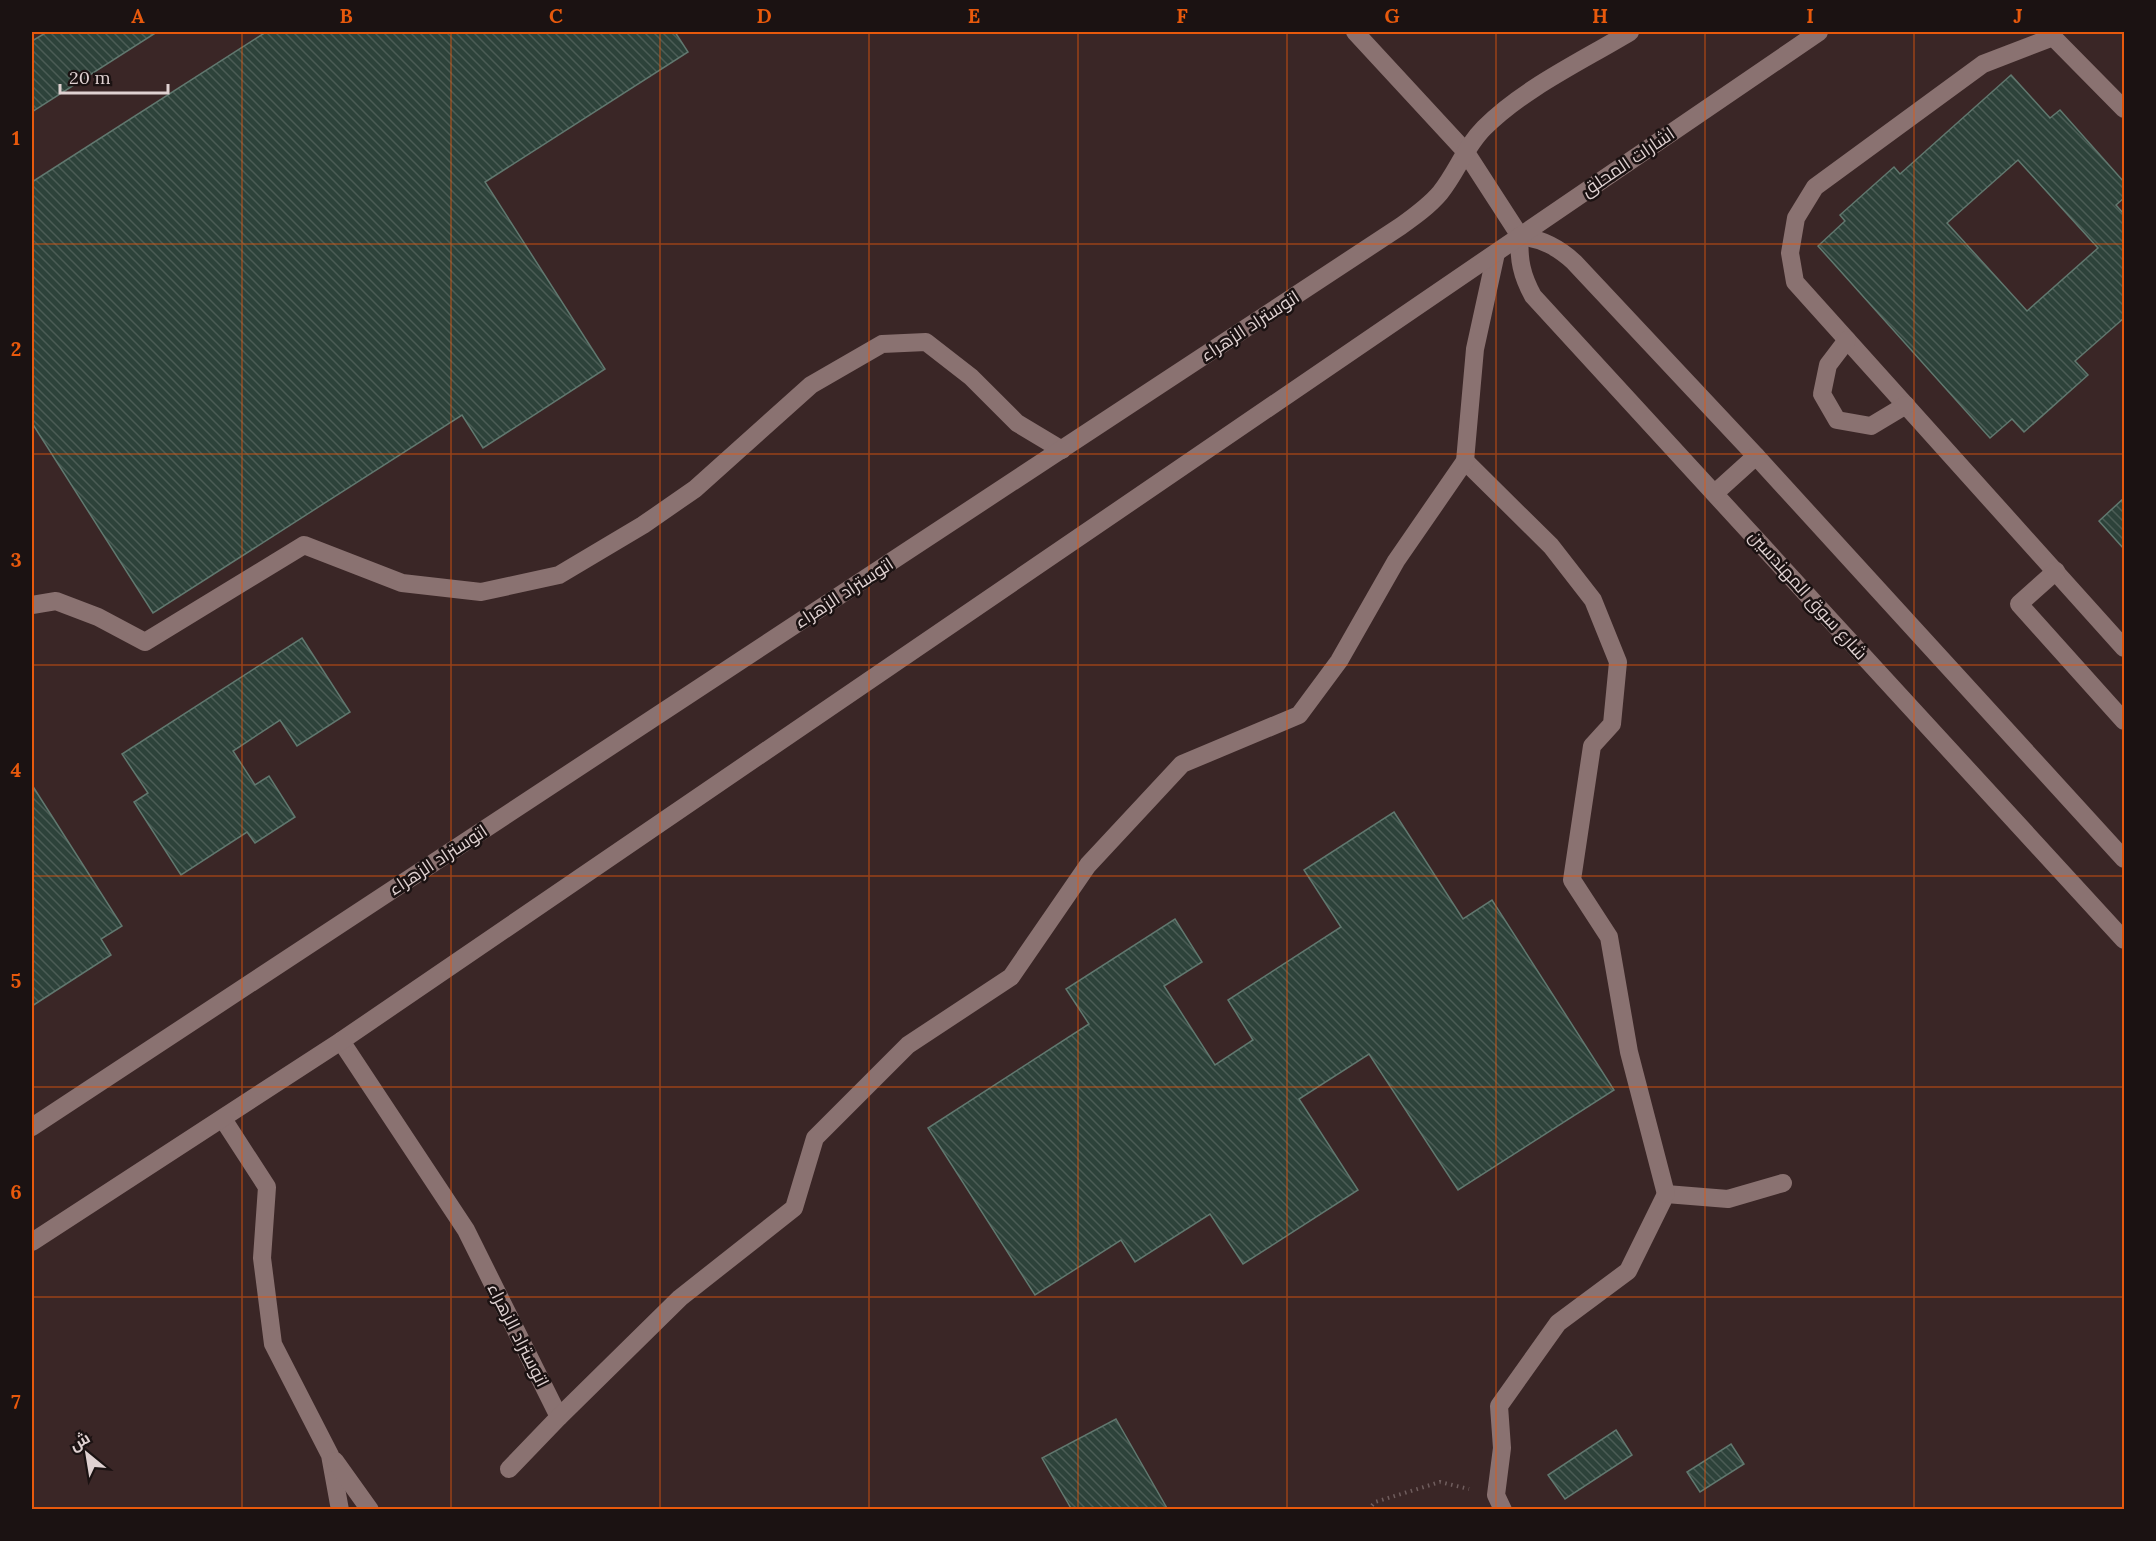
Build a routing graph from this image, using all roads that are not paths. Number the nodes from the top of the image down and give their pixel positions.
1 (1355, 32) edge
2 (1630, 32) edge
3 (1819, 32) edge
4 (2124, 108) edge
5 (1465, 151) junction
6 (1520, 236) junction
7 (1496, 254) junction
8 (1847, 340) junction
9 (1906, 405) junction
10 (1062, 450) junction
11 (1756, 456) junction
12 (1465, 460) junction
13 (1715, 493) junction
14 (2056, 571) junction
15 (32, 605) edge
16 (2124, 648) edge
17 (2124, 721) edge
18 (2124, 859) edge
19 (2124, 940) edge
20 (341, 1041) junction
21 (223, 1119) junction
22 (32, 1127) edge
23 (1783, 1183) dead end
24 (1665, 1194) junction
25 (32, 1242) edge
26 (559, 1417) junction
27 (330, 1455) junction
28 (509, 1469) dead end
29 (1499, 1502) edge
30 (340, 1509) edge
31 (370, 1509) edge

1 - 5 street
2 - 5 street, اتوستراد الزهراء
3 - 6 street, اشارات المحلق
4 - 8 street
5 - 6 street
5 - 10 street, اتوستراد الزهراء
6 - 7 street
6 - 11 street
6 - 13 street, شارع سوق المهندسين
7 - 12 street
7 - 20 street
8 - 9 street
8 - 9 street
9 - 14 street
10 - 15 street
10 - 22 street, اتوستراد الزهراء
11 - 13 street
11 - 18 street
12 - 24 street
12 - 26 street
13 - 19 street, شارع سوق المهندسين
14 - 16 street
14 - 17 street
20 - 21 street
20 - 26 street, اتوستراد الزهراء
21 - 25 street
21 - 27 street
23 - 24 street
24 - 29 street
26 - 28 street
27 - 30 street
27 - 31 street

